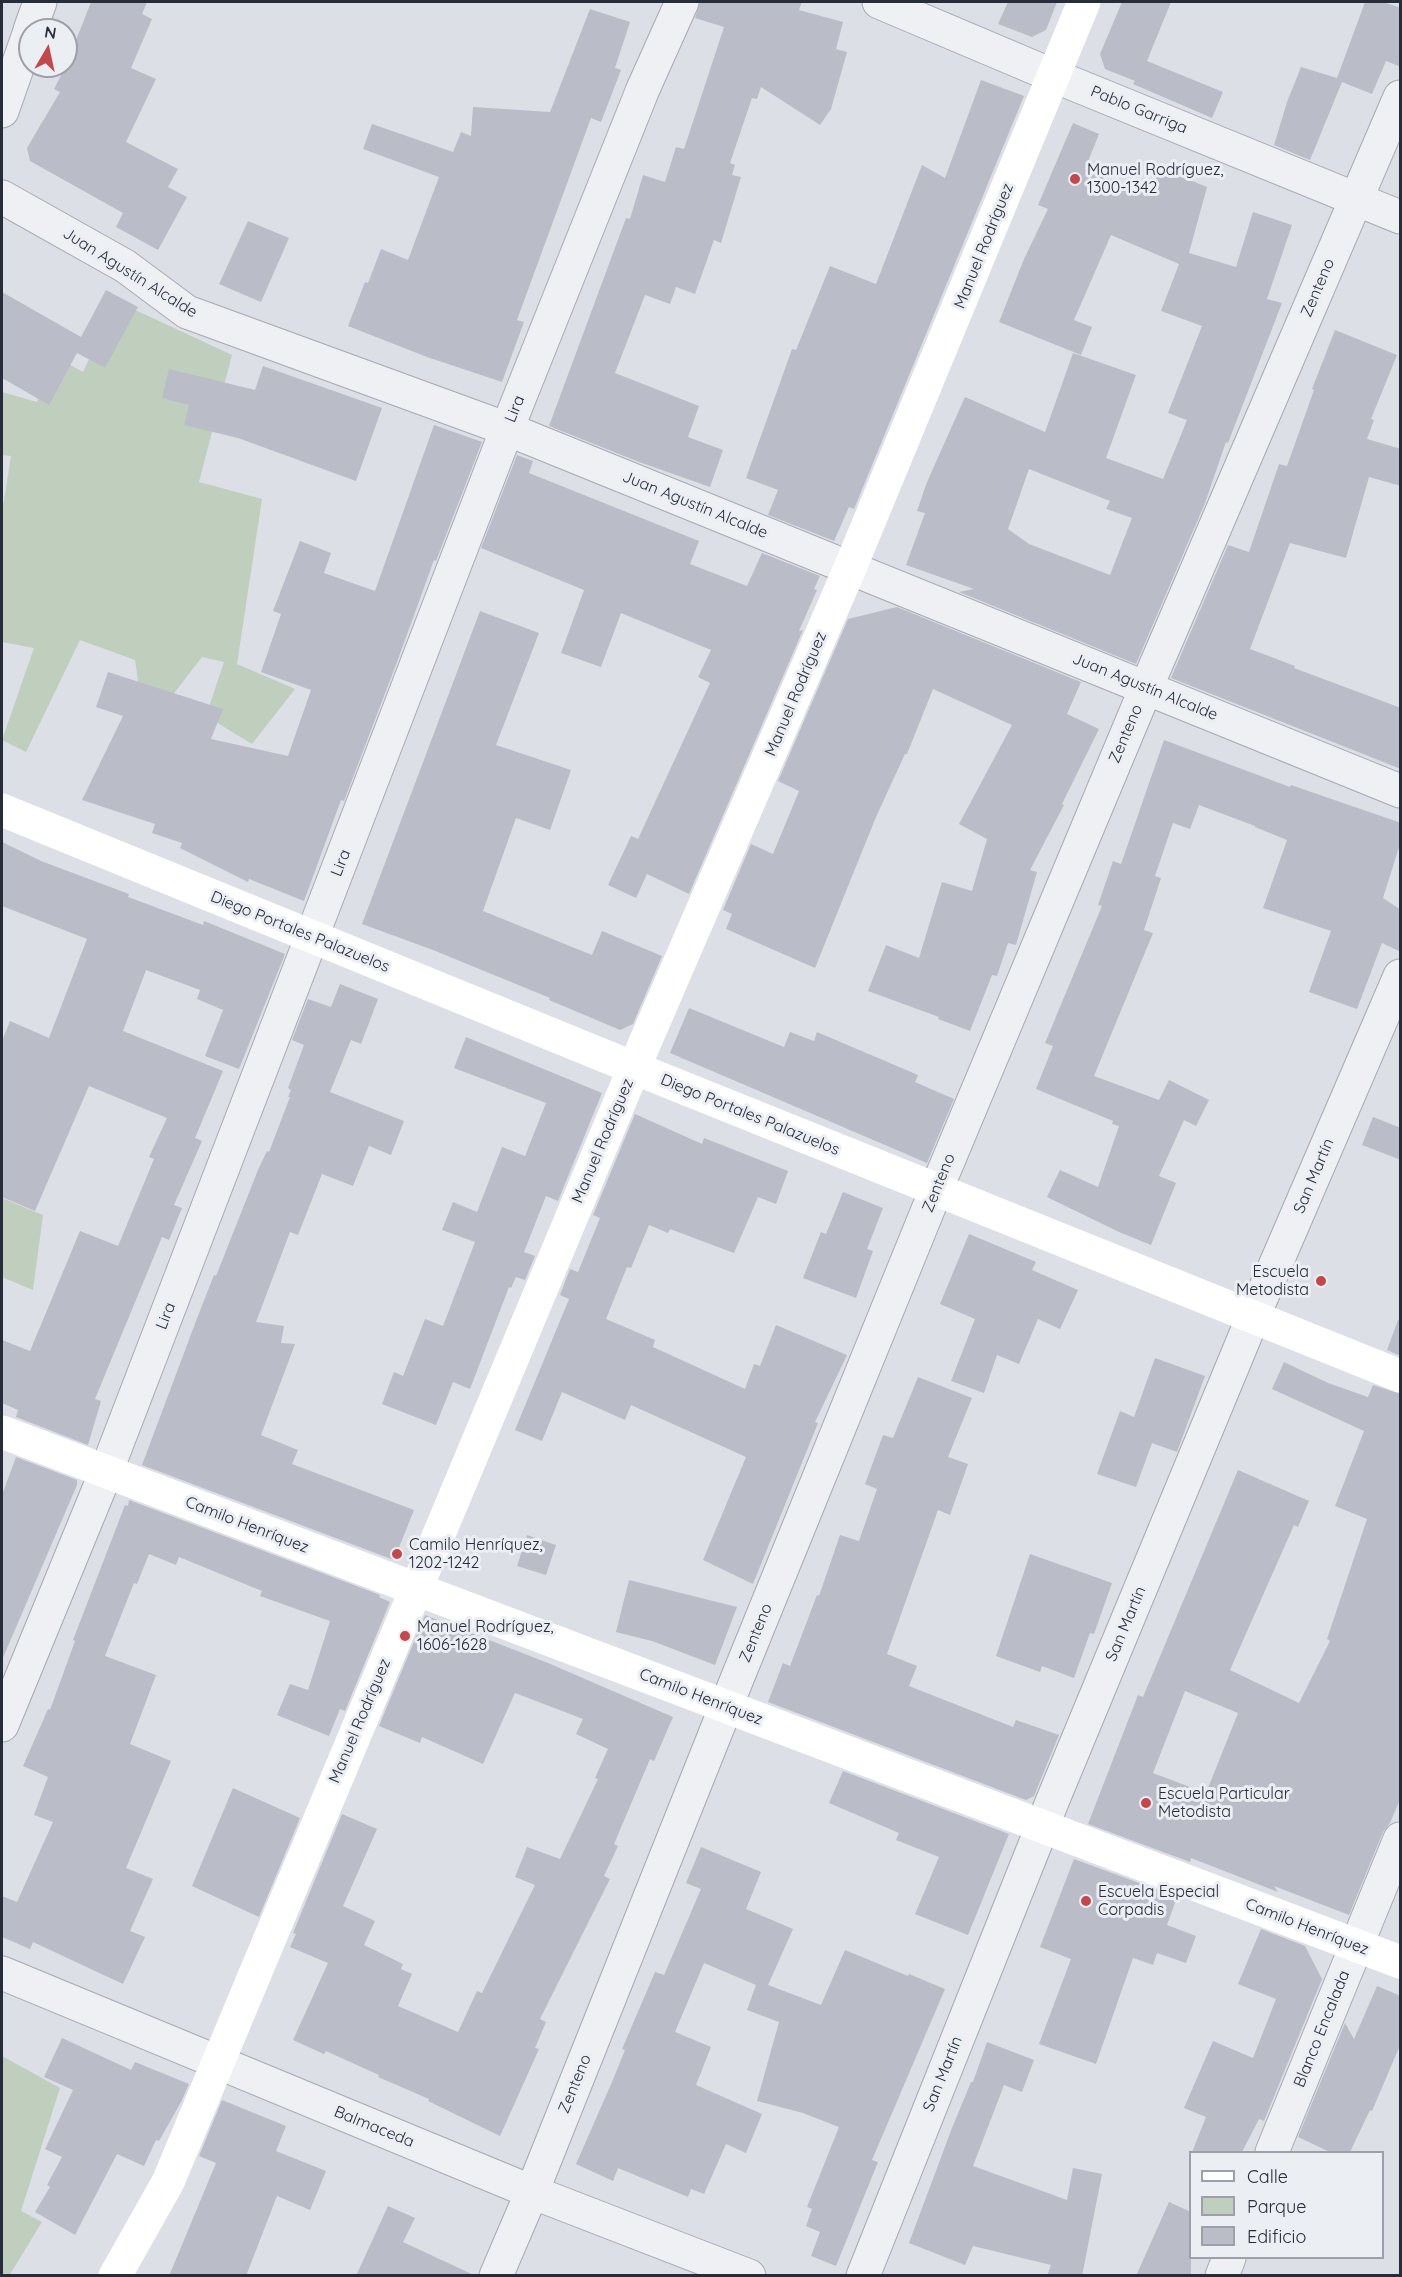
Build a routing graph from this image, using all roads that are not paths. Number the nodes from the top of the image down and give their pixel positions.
1 (40, 2) edge
2 (682, 2) edge
3 (879, 2) edge
4 (1084, 2) edge
5 (34, 18) edge
6 (18, 65) edge
7 (1054, 76) junction
8 (1401, 98) edge
9 (2, 111) edge
10 (2, 197) edge
11 (1357, 198) junction
12 (1401, 217) edge
13 (507, 429) junction
14 (850, 568) junction
15 (1146, 688) junction
16 (1401, 791) edge
17 (2, 810) edge
18 (312, 937) junction
19 (1401, 976) edge
20 (634, 1068) junction
21 (936, 1190) junction
22 (1253, 1317) junction
23 (1401, 1376) edge
24 (2, 1432) edge
25 (106, 1472) junction
26 (415, 1589) junction
27 (726, 1707) junction
28 (2, 1725) edge
29 (1042, 1826) junction
30 (1401, 1839) edge
31 (1356, 1946) junction
32 (1401, 1962) edge
33 (2, 1973) edge
34 (218, 2062) junction
35 (1272, 2151) edge
36 (532, 2192) junction
37 (1229, 2259) edge
38 (115, 2276) edge
39 (496, 2276) edge
40 (749, 2276) edge
41 (863, 2276) edge
42 (1222, 2276) edge

1 - 5 street
2 - 13 street, Lira
3 - 7 street, Pablo Garriga
4 - 7 street, Manuel Rodríguez
6 - 9 street
7 - 11 street, Pablo Garriga
7 - 14 street, Manuel Rodríguez
8 - 11 street, Zenteno
10 - 13 street, Juan Agustín Alcalde
11 - 12 street, Pablo Garriga
11 - 15 street, Zenteno
13 - 14 street, Juan Agustín Alcalde
13 - 18 street, Lira
14 - 15 street, Juan Agustín Alcalde
14 - 20 street, Manuel Rodríguez
15 - 16 street, Juan Agustín Alcalde
15 - 21 street, Zenteno
17 - 18 street, Diego Portales Palazuelos
18 - 20 street, Diego Portales Palazuelos
18 - 25 street, Lira
19 - 22 street, San Martín
20 - 21 street, Diego Portales Palazuelos
20 - 26 street, Manuel Rodríguez
21 - 22 street, Diego Portales Palazuelos
21 - 27 street, Zenteno
22 - 23 street, Diego Portales Palazuelos
22 - 29 street, San Martín
24 - 25 street, Camilo Henríquez
25 - 26 street, Camilo Henríquez
25 - 28 street, Lira
26 - 27 street, Camilo Henríquez
26 - 34 street, Manuel Rodríguez
27 - 29 street, Camilo Henríquez
27 - 36 street, Zenteno
29 - 31 street, Camilo Henríquez
29 - 41 street, San Martín
30 - 31 street, Blanco Encalada
31 - 32 street, Camilo Henríquez
31 - 35 street, Blanco Encalada
33 - 34 street, Balmaceda
34 - 36 street, Balmaceda
34 - 38 street, Manuel Rodríguez
36 - 39 street, Zenteno
36 - 40 street, Balmaceda
37 - 42 street

